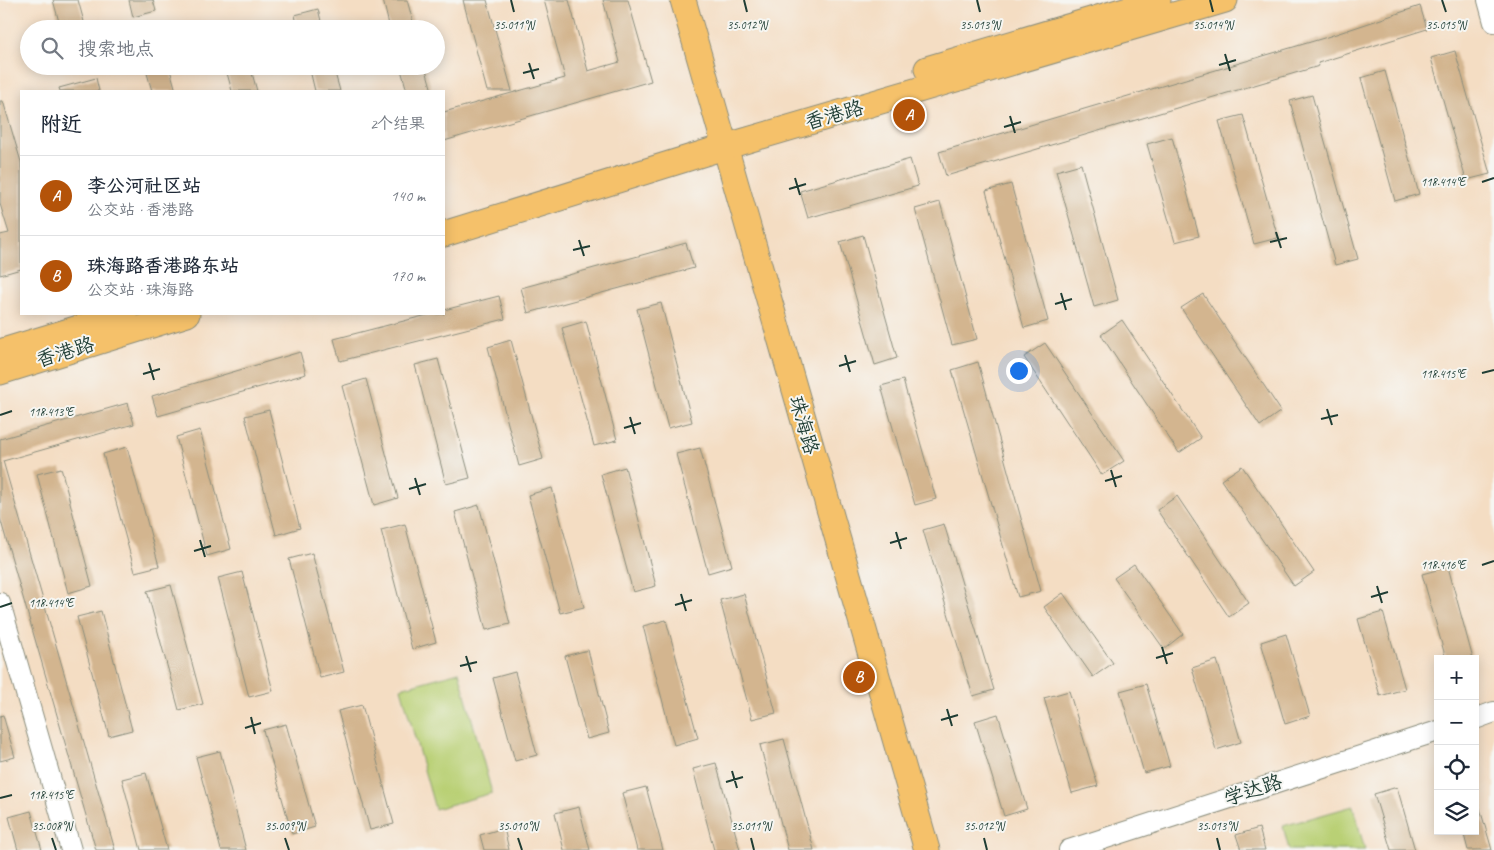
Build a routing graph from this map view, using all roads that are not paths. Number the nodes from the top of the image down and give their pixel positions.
1 (683, 0) edge
2 (1158, 0) edge
3 (1225, 0) edge
4 (1488, 0) edge
5 (1494, 22) edge
6 (722, 139) junction
7 (445, 216) edge
8 (445, 234) edge
9 (122, 315) edge
10 (184, 315) edge
11 (0, 352) edge
12 (0, 372) edge
13 (0, 603) edge
14 (1494, 712) edge
15 (1479, 717) edge
16 (1434, 732) edge
17 (71, 850) edge
18 (927, 850) edge
19 (1068, 850) edge

1 - 6 main road, 珠海路
2 - 6 main road, 香港路
3 - 6 main road, 香港路
4 - 5 street
6 - 7 main road, 香港路
6 - 8 main road, 香港路
6 - 18 main road, 珠海路
9 - 11 main road, 香港路
10 - 12 main road, 香港路
13 - 17 street
14 - 15 street
16 - 19 street, 学达路

